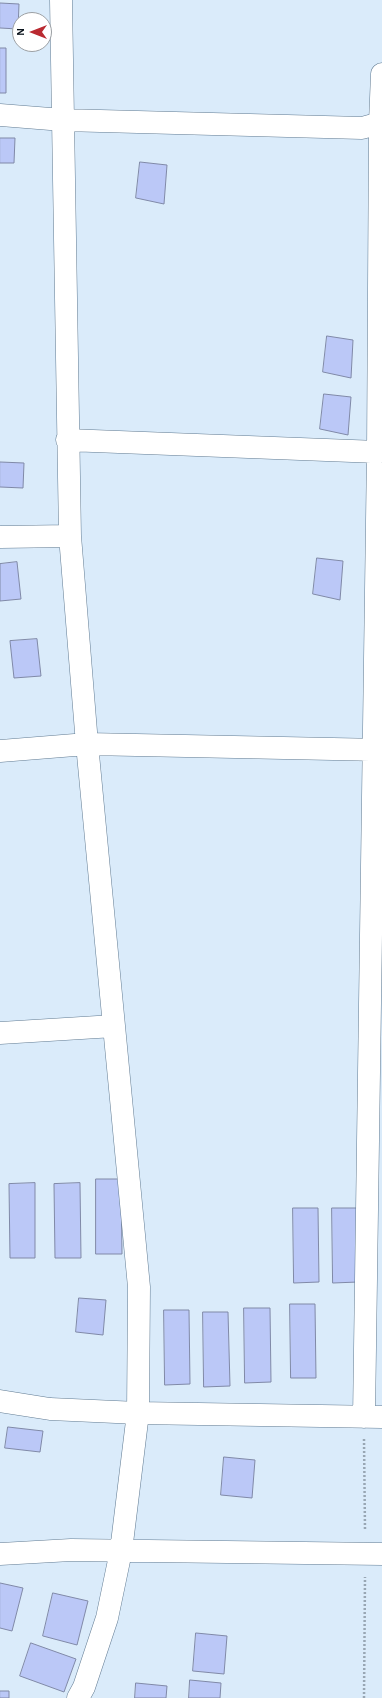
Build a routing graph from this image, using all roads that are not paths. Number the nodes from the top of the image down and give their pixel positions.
1 (61, 0) edge
2 (382, 74) edge
3 (0, 115) edge
4 (62, 120) junction
5 (381, 124) edge
6 (67, 440) junction
7 (378, 452) junction
8 (70, 536) junction
9 (0, 537) edge
10 (87, 744) junction
11 (378, 750) edge
12 (0, 751) edge
13 (114, 1026) junction
14 (0, 1033) edge
15 (0, 1401) edge
16 (138, 1413) junction
17 (373, 1417) edge
18 (121, 1551) junction
19 (0, 1554) edge
20 (374, 1554) edge
21 (78, 1698) edge

1 - 4 street
2 - 5 street
3 - 4 street
4 - 5 street
4 - 6 street
5 - 7 street
6 - 7 street
6 - 8 street
7 - 11 street
8 - 9 street
8 - 10 street
10 - 11 street
10 - 12 street
10 - 13 street
11 - 17 street
13 - 14 street
13 - 16 street
15 - 16 street
16 - 17 street
16 - 18 street
18 - 19 street
18 - 20 street
18 - 21 street

